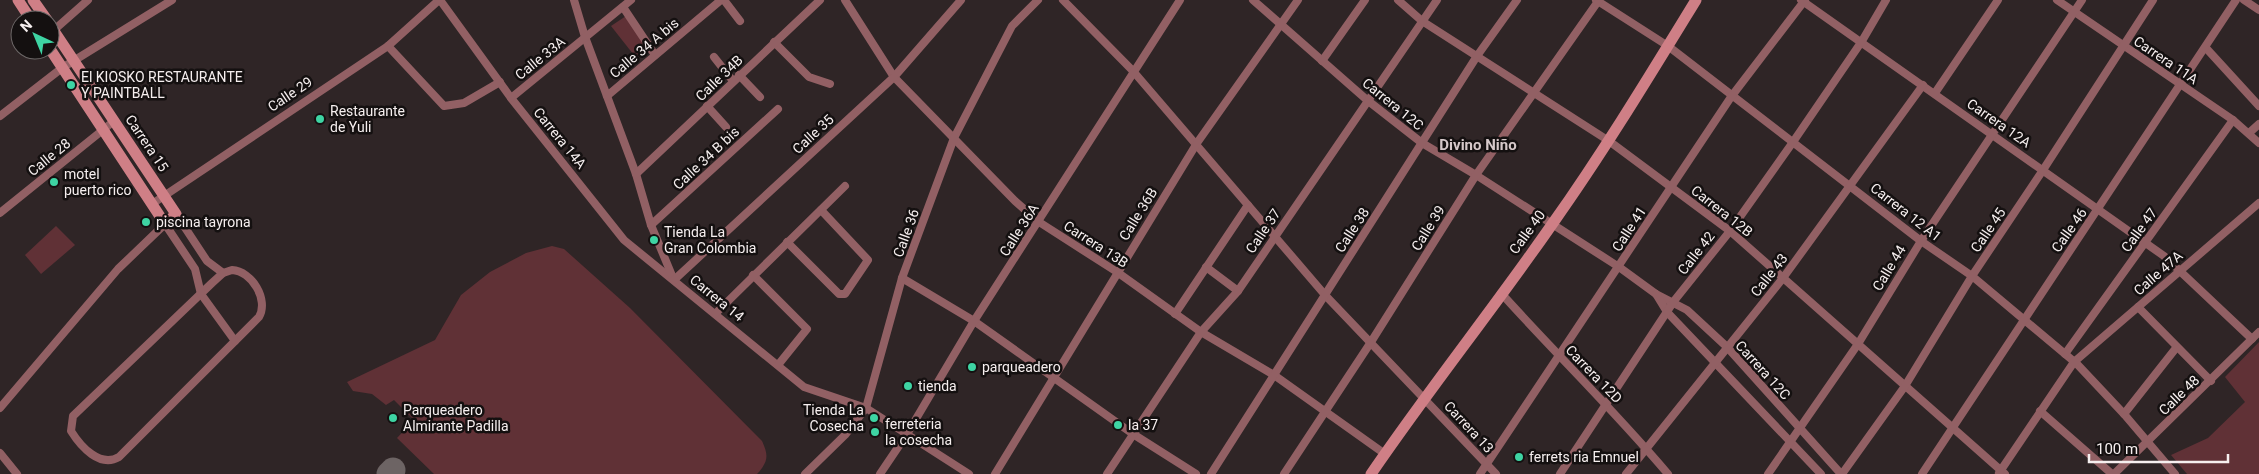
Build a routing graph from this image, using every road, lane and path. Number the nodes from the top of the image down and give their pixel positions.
1 (88, 0) edge
2 (172, 0) edge
3 (440, 0) edge
4 (574, 0) edge
5 (631, 0) edge
6 (722, 0) edge
7 (820, 0) edge
8 (845, 0) edge
9 (961, 0) edge
10 (1038, 0) edge
11 (1063, 0) edge
12 (1180, 0) edge
13 (1253, 0) edge
14 (1298, 0) edge
15 (1365, 0) edge
16 (1398, 0) edge
17 (1437, 0) edge
18 (1517, 0) edge
19 (1598, 0) edge
20 (1696, 0) edge
21 (1886, 0) edge
22 (1998, 0) edge
23 (2057, 0) edge
24 (2082, 0) edge
25 (2153, 0) edge
26 (2236, 0) edge
27 (2244, 0) edge
28 (1803, 1) edge
29 (623, 7) junction
30 (2259, 10) edge
31 (2075, 12) junction
32 (740, 21) dead end
33 (1422, 21) junction
34 (60, 22) edge
35 (1280, 23) junction
36 (585, 37) junction
37 (60, 40) edge
38 (1862, 41) junction
39 (774, 42) junction
40 (388, 46) junction
41 (1668, 46) junction
42 (2124, 46) junction
43 (2206, 48) junction
44 (655, 55) junction
45 (1477, 56) junction
46 (714, 57) dead end
47 (57, 60) edge
48 (74, 61) junction
49 (1322, 61) junction
50 (62, 68) junction
51 (1133, 71) junction
52 (894, 77) junction
53 (736, 78) junction
54 (500, 82) junction
55 (830, 84) dead end
56 (1923, 85) junction
57 (2182, 85) junction
58 (1535, 93) junction
59 (1935, 93) junction
60 (607, 96) junction
61 (760, 97) dead end
62 (1731, 97) junction
63 (511, 98) junction
64 (1367, 100) junction
65 (707, 106) junction
66 (2259, 106) edge
67 (778, 108) dead end
68 (0, 116) edge
69 (2233, 120) junction
70 (114, 121) junction
71 (2259, 124) edge
72 (726, 127) dead end
73 (102, 129) junction
74 (2249, 133) junction
75 (1992, 134) junction
76 (954, 138) junction
77 (1610, 141) junction
78 (1793, 142) junction
79 (1197, 143) junction
80 (1422, 143) junction
81 (2259, 143) edge
82 (2044, 170) junction
83 (636, 174) junction
84 (1476, 175) junction
85 (1850, 185) junction
86 (845, 186) dead end
87 (1671, 188) junction
88 (164, 196) junction
89 (2259, 203) edge
90 (152, 204) junction
91 (1248, 205) junction
92 (2098, 209) junction
93 (821, 210) junction
94 (0, 213) edge
95 (176, 214) junction
96 (1039, 222) junction
97 (165, 224) junction
98 (1552, 224) junction
99 (651, 225) junction
100 (1730, 231) junction
101 (1274, 236) junction
102 (1921, 241) junction
103 (787, 242) junction
104 (2145, 243) junction
105 (1206, 267) junction
106 (1619, 268) junction
107 (2181, 270) junction
108 (1116, 272) junction
109 (223, 273) junction
110 (753, 275) junction
111 (1972, 276) junction
112 (902, 278) junction
113 (1783, 278) junction
114 (674, 280) junction
115 (1238, 291) junction
116 (1501, 293) junction
117 (200, 294) junction
118 (1656, 294) junction
119 (1326, 295) junction
120 (1674, 302) junction
121 (2138, 307) junction
122 (1668, 312) junction
123 (716, 313) junction
124 (1175, 314) junction
125 (2023, 319) junction
126 (974, 321) junction
127 (1201, 332) junction
128 (2259, 332) edge
129 (2252, 339) junction
130 (235, 341) junction
131 (1371, 342) junction
132 (1858, 344) junction
133 (1727, 347) junction
134 (2176, 348) junction
135 (2065, 354) junction
136 (1558, 356) junction
137 (1716, 362) junction
138 (2074, 362) junction
139 (778, 365) junction
140 (1274, 375) junction
141 (1054, 379) junction
142 (2211, 381) junction
143 (1905, 386) junction
144 (1424, 398) junction
145 (1606, 404) junction
146 (0, 408) edge
147 (866, 408) junction
148 (2040, 411) junction
149 (1325, 412) junction
150 (2124, 414) junction
151 (1952, 427) junction
152 (1799, 429) junction
153 (907, 434) junction
154 (1133, 434) junction
155 (1791, 442) junction
156 (2148, 442) junction
157 (1646, 448) junction
158 (0, 453) edge
159 (1385, 454) junction
160 (1486, 464) junction
161 (2001, 473) edge
162 (17, 474) edge
163 (805, 474) edge
164 (880, 474) edge
165 (969, 474) edge
166 (995, 474) edge
167 (1107, 474) edge
168 (1196, 474) edge
169 (1211, 474) edge
170 (1284, 474) edge
171 (1371, 474) edge
172 (1480, 474) edge
173 (1496, 474) edge
174 (1560, 474) edge
175 (1626, 474) edge
176 (1668, 474) edge
177 (1768, 474) edge
178 (1821, 474) edge
179 (1842, 474) edge
180 (1922, 474) edge
181 (2113, 474) edge
182 (2175, 474) edge

1 - 34 street
2 - 48 street
3 - 40 street, Calle 29
3 - 54 street, Carrera 14A
4 - 36 street, Carrera 14
5 - 29 street, Calle 33A
6 - 32 street
6 - 44 street, Calle 34 A bis
7 - 39 street, Calle 34B
8 - 52 street, Carrera 13B
9 - 52 street, Calle 35
10 - 76 street, Calle 36
11 - 51 street, Carrera 13
12 - 51 street, Calle 36A
13 - 35 street, Carrera 12C
14 - 35 street, Calle 36B
15 - 49 street
16 - 33 street, Carrera 12B
17 - 33 street, Calle 37
18 - 45 street, Calle 38
19 - 41 street, Carrera 12 A1
19 - 58 street, Calle 39
20 - 41 street, Calle 40
21 - 38 street, Calle 42
22 - 59 street
23 - 31 street, Carrera 11A
24 - 31 street, Calle 44
25 - 42 street, Calle 45
26 - 43 street, Calle 46
27 - 30 street
28 - 38 street, Carrera 12A
28 - 62 street, Calle 41
29 - 36 street, Calle 33A
29 - 44 street
31 - 42 street, Carrera 11A
31 - 75 street, Calle 44
33 - 45 street, Carrera 12B
33 - 64 street, Calle 37
35 - 49 street, Carrera 12C
35 - 79 street, Calle 36B
36 - 60 street, Carrera 14
36 - 63 street, Calle 33A
37 - 48 street, Carrera 15
38 - 56 street, Carrera 12A
38 - 78 street, Calle 42
39 - 53 street, Calle 34B
39 - 55 street
40 - 54 street
40 - 88 street, Calle 29
41 - 62 street, Carrera 12 A1
41 - 77 street, Calle 40
42 - 57 street, Carrera 11A
42 - 82 street, Calle 45
43 - 57 street, Calle 46
43 - 66 street
44 - 60 street, Calle 34 A bis
45 - 58 street, Carrera 12B
45 - 80 street, Calle 38
46 - 53 street
47 - 50 street
48 - 50 street
48 - 70 street, Carrera 15
49 - 64 street, Carrera 12C
50 - 68 street
50 - 73 street
51 - 79 street, Carrera 13
51 - 96 street, Calle 36A
52 - 76 street, Carrera 13B
52 - 114 street, Calle 35
53 - 61 street
53 - 65 street, Calle 34B
54 - 63 street, Carrera 14A
56 - 59 street, Carrera 12A
56 - 85 street, Calle 43
57 - 69 street, Carrera 11A
57 - 92 street, Calle 46
58 - 77 street, Carrera 12B
58 - 84 street, Calle 39
59 - 75 street, Carrera 12A
60 - 83 street, Carrera 14
62 - 78 street, Carrera 12 A1
62 - 87 street, Calle 41
63 - 114 street, Carrera 14A
64 - 80 street, Carrera 12C
64 - 101 street, Calle 37
65 - 72 street
65 - 83 street, Calle 34B
67 - 99 street, Calle 34 B bis
69 - 74 street, Carrera 11A
69 - 104 street, Calle 47
70 - 73 street, Calle 28
70 - 88 street, Carrera 15
71 - 74 street
73 - 90 street
73 - 94 street, Calle 28
74 - 81 street, Carrera 11A
75 - 82 street, Carrera 12A
75 - 102 street, Calle 44
76 - 96 street, Carrera 13B
76 - 112 street, Calle 36
77 - 87 street, Carrera 12B
77 - 98 street, Calle 40
78 - 85 street, Carrera 12 A1
78 - 100 street, Calle 42
79 - 91 street, Carrera 13
79 - 108 street, Calle 36B
80 - 84 street, Carrera 12C
80 - 119 street, Calle 38
82 - 92 street, Carrera 12A
82 - 111 street, Calle 45
83 - 99 street, Carrera 14
84 - 98 street, Carrera 12C
84 - 131 street, Calle 39
85 - 102 street, Carrera 12 A1
85 - 113 street, Calle 43
86 - 93 street
87 - 100 street, Carrera 12B
87 - 106 street, Calle 41
88 - 90 street, Calle 29
88 - 95 street, Carrera 15
89 - 107 street, Calle 47A
90 - 97 street
91 - 101 street, Carrera 13
91 - 105 street
92 - 104 street, Carrera 12A
92 - 125 street, Calle 46
93 - 103 street
93 - 103 street
95 - 97 street
95 - 109 street, Carrera 15
96 - 108 street, Carrera 13B
96 - 126 street, Calle 36A
97 - 117 street
97 - 146 street
98 - 106 street, Carrera 12C
98 - 116 street, Calle 40
99 - 114 street, Carrera 14
100 - 113 street, Carrera 12B
100 - 120 street, Calle 42
101 - 115 street, Calle 37
101 - 119 street, Carrera 13
102 - 111 street, Carrera 12 A1
102 - 132 street, Calle 44
103 - 110 street
104 - 107 street, Carrera 12A
104 - 135 street, Calle 47
105 - 115 street
105 - 124 street
106 - 118 street, Carrera 12C
106 - 136 street, Calle 41
107 - 121 street, Calle 47A
107 - 129 street, Carrera 12A
108 - 124 street, Carrera 13B
108 - 141 street, Calle 36B
109 - 117 street
109 - 130 street
110 - 123 street
110 - 139 street
111 - 125 street, Carrera 12 A1
111 - 143 street, Calle 45
112 - 126 street
112 - 147 street, Calle 36
113 - 132 street, Carrera 12B
113 - 133 street, Calle 43
114 - 123 street, Carrera 14
115 - 127 street, Calle 37
116 - 136 street, Carrera 12D
116 - 144 street, Calle 40
117 - 130 street
117 - 130 street
118 - 120 street, Carrera 12C
118 - 122 street, Carrera 12C
119 - 131 street, Carrera 13
119 - 140 street, Calle 38
120 - 122 street, Calle 42
120 - 133 street, Carrera 12C
121 - 134 street
121 - 138 street, Calle 47A
122 - 137 street, Carrera 12C
122 - 145 street, Calle 42
123 - 139 street, Carrera 14
124 - 127 street, Carrera 13B
125 - 135 street, Carrera 12 A1
125 - 151 street, Calle 46
126 - 141 street
126 - 153 street, Calle 36A
127 - 140 street, Carrera 13B
127 - 154 street, Calle 37
128 - 129 street, Calle 48
129 - 142 street, Calle 48
131 - 144 street, Carrera 13
131 - 149 street, Calle 39
132 - 143 street, Carrera 12B
132 - 152 street, Calle 44
133 - 137 street, Calle 43
133 - 152 street, Carrera 12C
134 - 142 street
134 - 150 street
135 - 138 street, Carrera 12 A1
136 - 145 street, Carrera 12D
136 - 160 street, Calle 41
137 - 155 street, Carrera 12C
137 - 157 street, Calle 43
138 - 148 street
138 - 150 street, Carrera 12 A1
139 - 147 street, Carrera 14
140 - 149 street, Carrera 13B
140 - 169 street, Calle 38
141 - 154 street
141 - 166 street, Calle 36B
142 - 156 street, Calle 48
143 - 151 street, Carrera 12B
143 - 179 street, Calle 45
144 - 159 street, Calle 40
144 - 160 street, Carrera 13
145 - 157 street, Carrera 12D
145 - 174 street, Calle 42
147 - 153 street, Carrera 14
147 - 163 street, Calle 36
148 - 161 street
148 - 181 street
149 - 159 street, Carrera 13B
149 - 170 street, Calle 39
150 - 156 street, Carrera 12 A1
151 - 161 street, Carrera 12B
151 - 180 street, Calle 46
152 - 155 street, Calle 44
152 - 179 street, Carrera 12C
153 - 164 street, Calle 36A
153 - 165 street, Carrera 14
154 - 167 street, Calle 37
154 - 168 street
155 - 177 street, Calle 44
155 - 178 street, Carrera 12C
156 - 181 street, Calle 48
156 - 182 street, Carrera 12 A1
157 - 175 street, Calle 43
157 - 176 street, Carrera 12D
158 - 162 street
159 - 171 street, Calle 40
160 - 172 street, Calle 41
160 - 173 street, Carrera 13

